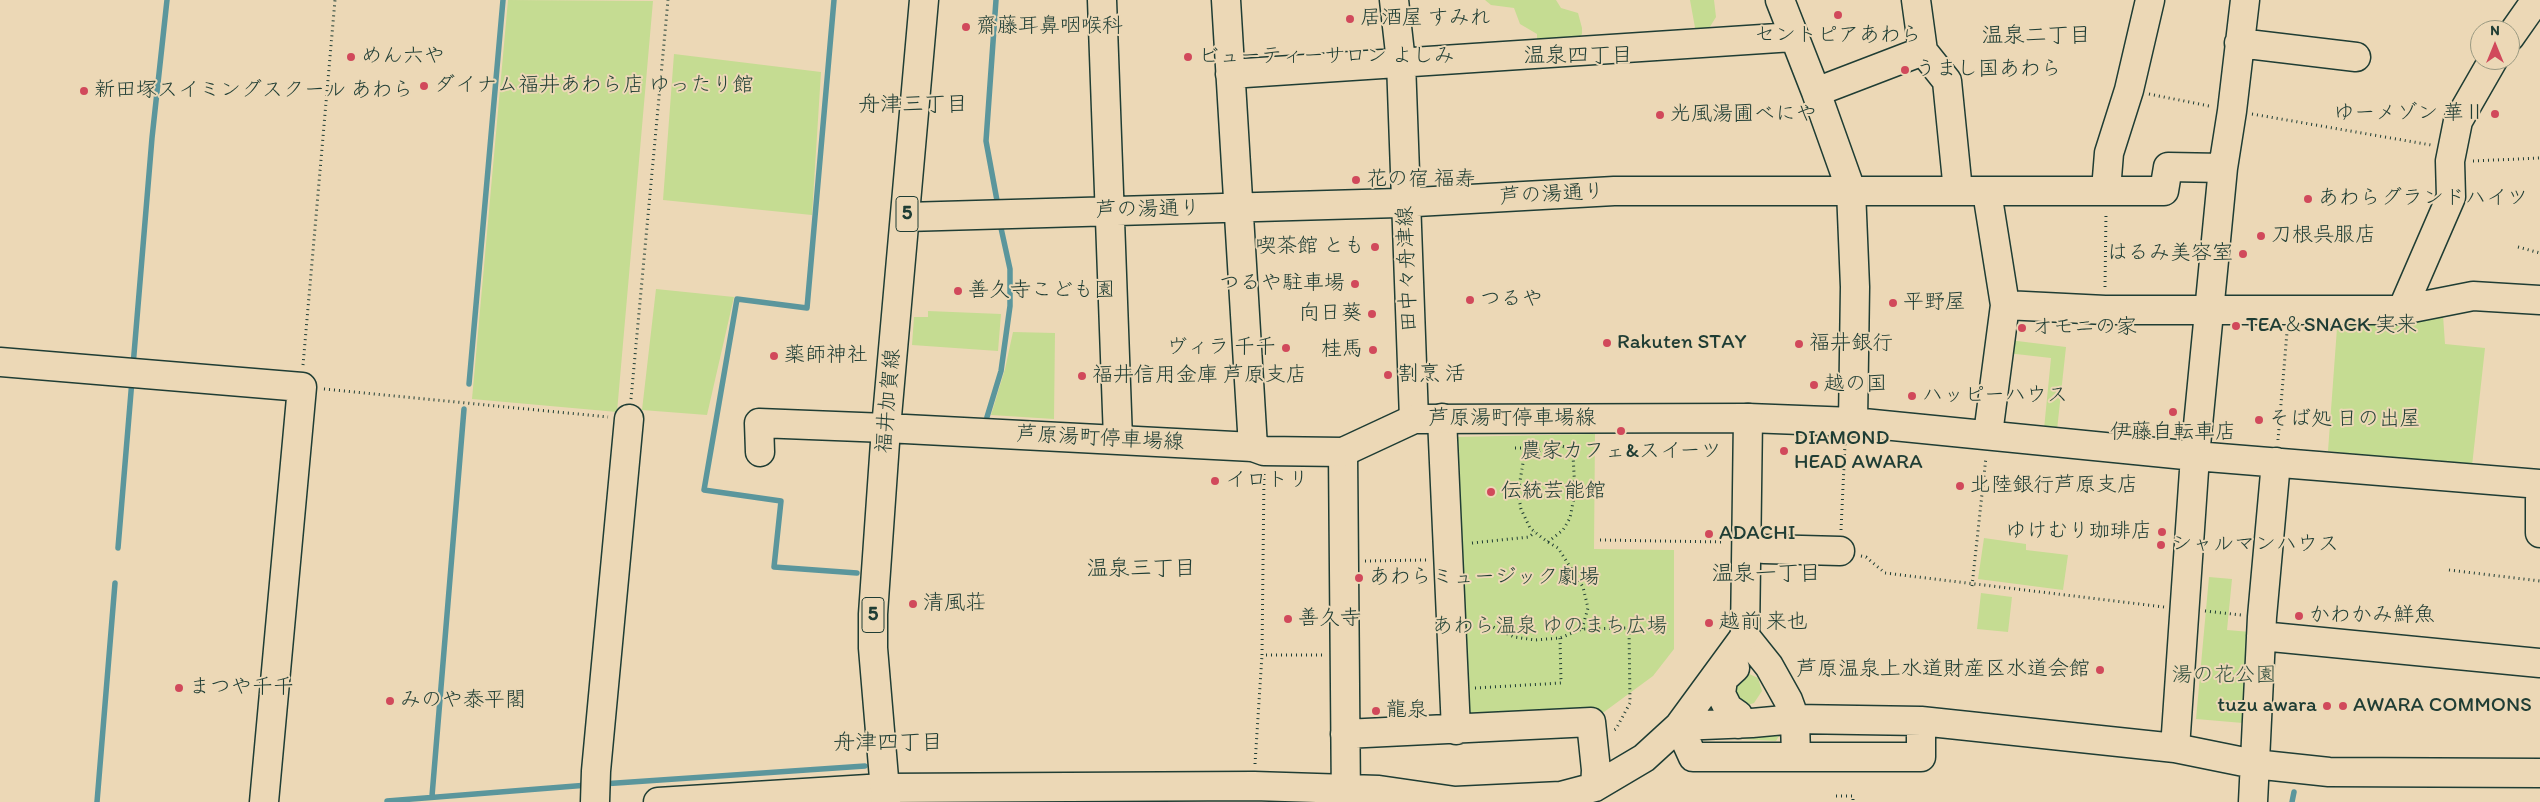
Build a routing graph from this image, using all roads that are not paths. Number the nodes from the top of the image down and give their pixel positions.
1 (924, 0) edge
2 (1102, 0) edge
3 (1226, 0) edge
4 (1394, 0) edge
5 (1780, 0) edge
6 (1916, 0) edge
7 (2150, 0) edge
8 (2244, 0) edge
9 (2536, 0) edge
10 (2520, 23) edge
11 (1793, 37) junction
12 (2239, 43) junction
13 (1923, 51) junction
14 (2356, 57) dead end
15 (1401, 62) junction
16 (2487, 70) edge
17 (1230, 74) junction
18 (1816, 92) junction
19 (2223, 168) junction
20 (1851, 190) junction
21 (2106, 190) junction
22 (1958, 191) junction
23 (1987, 192) junction
24 (1405, 203) junction
25 (1239, 208) junction
26 (1109, 211) junction
27 (906, 217) junction
28 (2540, 300) edge
29 (2005, 305) junction
30 (2402, 310) junction
31 (2209, 311) junction
32 (0, 362) edge
33 (1442, 418) junction
34 (1748, 418) junction
35 (629, 419) road end
36 (1414, 419) junction
37 (886, 428) junction
38 (1849, 429) junction
39 (1988, 434) junction
40 (1118, 439) junction
41 (1259, 449) junction
42 (760, 452) dead end
43 (1343, 452) junction
44 (2195, 456) junction
45 (2276, 462) junction
46 (2540, 484) edge
47 (2540, 500) edge
48 (2540, 533) edge
49 (1764, 549) dead end
50 (1840, 551) road end
51 (2261, 626) junction
52 (1745, 636) junction
53 (2540, 663) edge
54 (1721, 676) junction
55 (1770, 676) junction
56 (1747, 718) junction
57 (1795, 719) junction
58 (1921, 721) junction
59 (1679, 726) junction
60 (1456, 730) junction
61 (1345, 734) junction
62 (2175, 748) junction
63 (1796, 756) junction
64 (2254, 764) junction
65 (2540, 773) edge
66 (1594, 787) junction
67 (595, 788) edge
68 (885, 795) edge
69 (1346, 795) edge
70 (265, 798) edge
71 (658, 802) edge
72 (2253, 802) edge

1 - 27 street, 福井加賀線 / 5
2 - 26 street
3 - 17 street
4 - 15 street, 田中々舟津線
5 - 11 street
6 - 13 street
7 - 21 street
8 - 12 street
9 - 10 street
11 - 15 street
11 - 18 street
12 - 14 street
12 - 19 street
13 - 18 street
13 - 22 street
15 - 17 street
15 - 24 street, 田中々舟津線
16 - 30 street
17 - 25 street
18 - 20 street
19 - 21 street, 芦の湯通り
19 - 31 street
20 - 22 street, 芦の湯通り
20 - 24 street, 芦の湯通り
20 - 38 street
21 - 23 street, 芦の湯通り
22 - 23 street, 芦の湯通り
23 - 29 street
24 - 25 street, 芦の湯通り
24 - 36 street, 田中々舟津線
25 - 26 street, 芦の湯通り
25 - 41 street
26 - 27 street, 芦の湯通り
26 - 40 street
27 - 37 street, 福井加賀線 / 5
28 - 30 street
29 - 31 street
29 - 39 street
30 - 31 street
31 - 44 street
32 - 70 street
33 - 34 street, 芦原湯町停車場線
33 - 36 street, 芦原湯町停車場線
33 - 60 street
34 - 38 street, 芦原湯町停車場線
34 - 52 street
35 - 67 street
36 - 43 street, 芦原湯町停車場線
37 - 40 street, 芦原湯町停車場線
37 - 42 street, 芦原湯町停車場線
37 - 68 street, 福井加賀線 / 5
38 - 39 street, 芦原湯町停車場線
39 - 44 street, 芦原湯町停車場線
40 - 41 street, 芦原湯町停車場線
41 - 43 street, 芦原湯町停車場線
43 - 61 street
44 - 45 street, 芦原湯町停車場線
44 - 62 street
45 - 46 street, 芦原湯町停車場線
45 - 51 street
47 - 48 street
49 - 50 street
51 - 53 street
51 - 64 street
52 - 54 street
52 - 55 street
54 - 55 street
54 - 56 street
54 - 59 street
55 - 56 street
55 - 57 street
56 - 57 street
56 - 59 street
57 - 58 street
57 - 63 street
58 - 62 street
58 - 63 street
59 - 63 street
59 - 66 street
60 - 61 street
60 - 66 street
61 - 69 street
62 - 64 street
64 - 65 street
64 - 72 street
66 - 69 street
68 - 69 street
68 - 71 street

